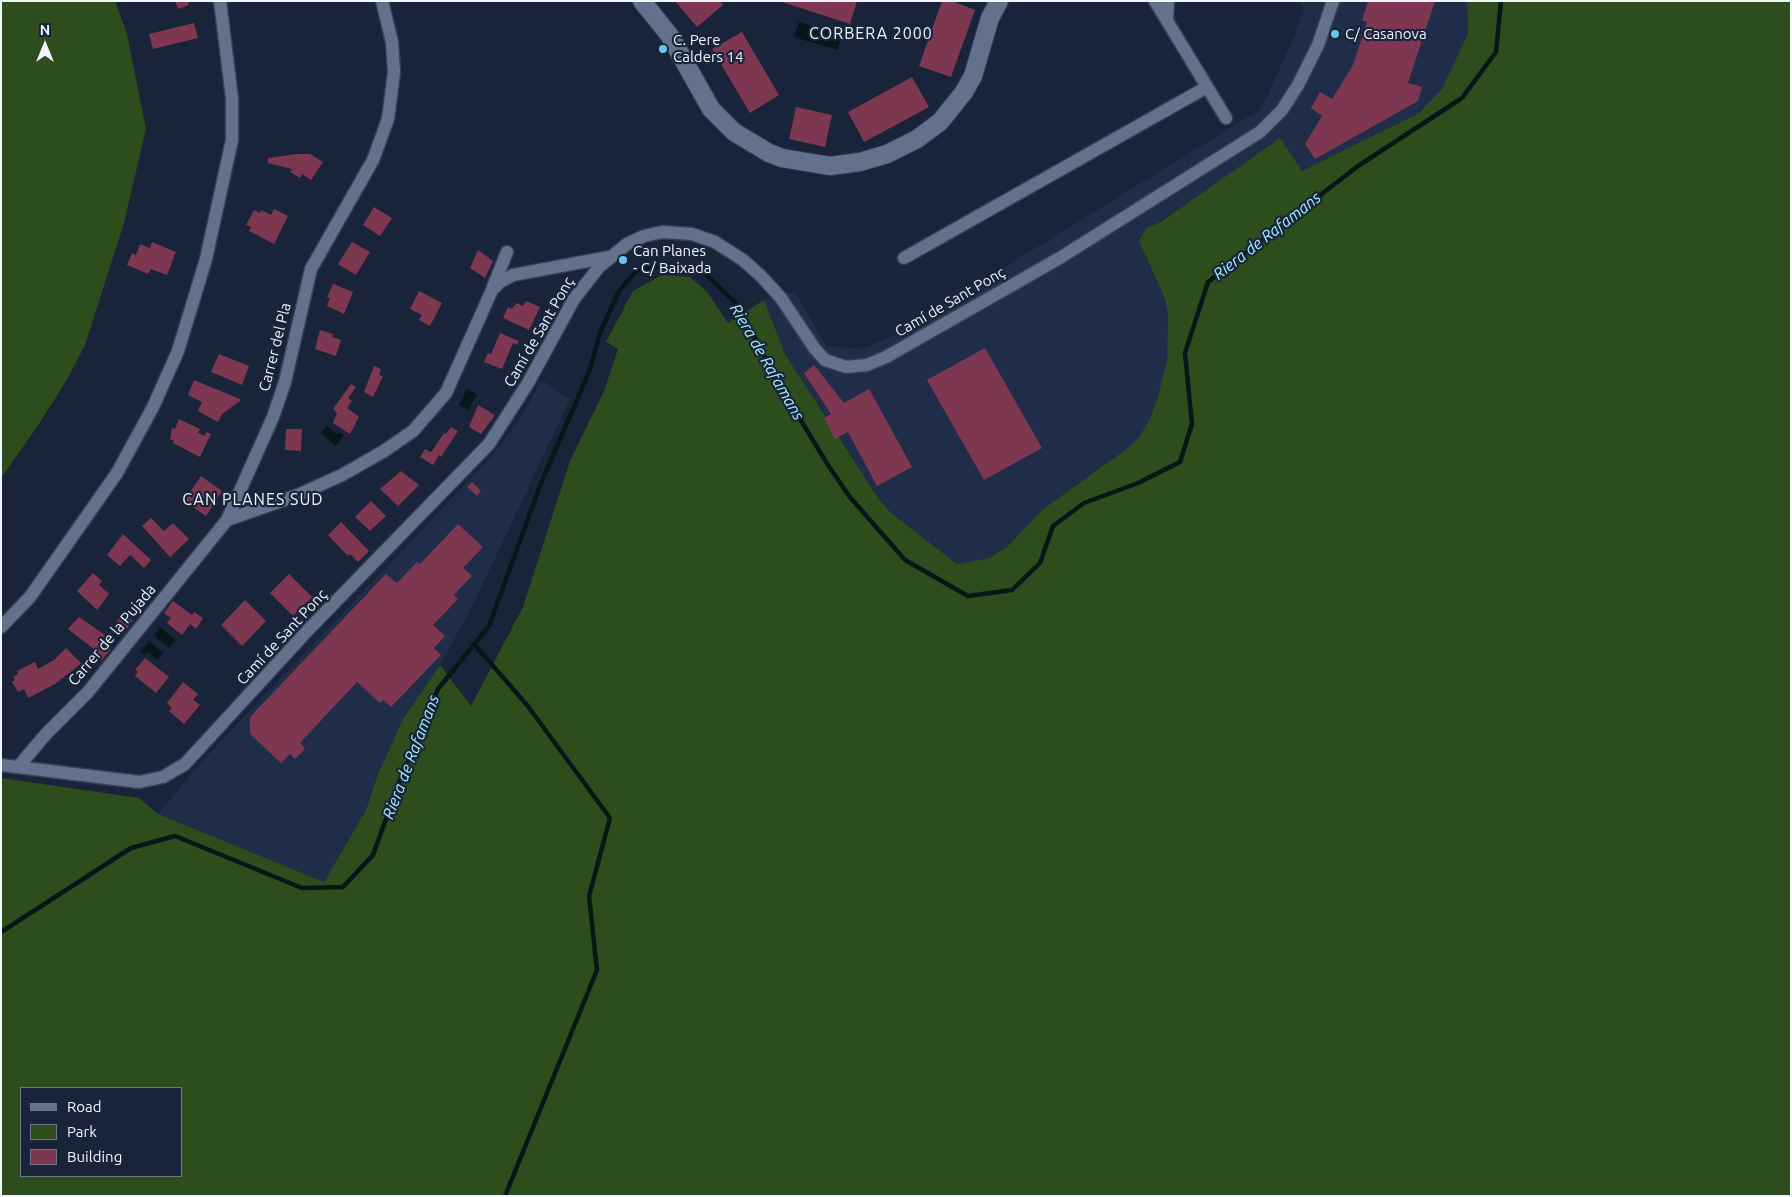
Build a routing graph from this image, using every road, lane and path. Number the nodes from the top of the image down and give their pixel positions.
1 (220, 1) edge
2 (382, 1) edge
3 (642, 1) edge
4 (999, 1) edge
5 (1155, 1) edge
6 (1168, 1) edge
7 (1330, 3) edge
8 (1167, 19) junction
9 (1208, 87) junction
10 (1226, 118) dead end
11 (507, 252) dead end
12 (609, 257) junction
13 (904, 258) dead end
14 (492, 290) junction
15 (227, 520) junction
16 (1, 627) edge
17 (1, 765) edge
18 (18, 767) junction

1 - 16 street
2 - 15 street, Carrer del Pla
3 - 4 street
5 - 8 street
6 - 8 street
7 - 12 street, Camí de Sant Ponç
8 - 9 street
9 - 10 street
9 - 13 street
11 - 14 street
12 - 14 street
12 - 18 street, Camí de Sant Ponç
14 - 15 street
15 - 18 street, Carrer de la Pujada
17 - 18 street, Camí de Sant Ponç

